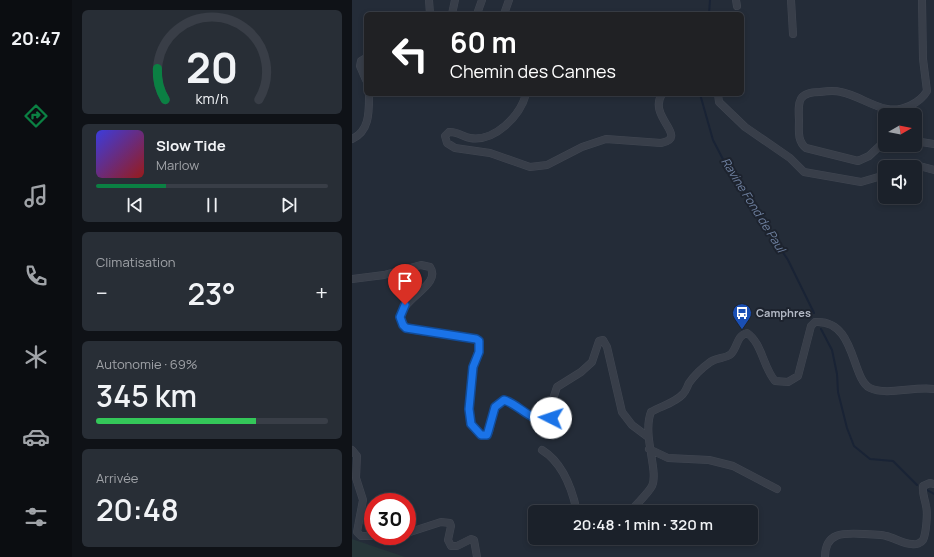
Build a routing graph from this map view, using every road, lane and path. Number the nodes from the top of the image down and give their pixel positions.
1 (429, 0) edge
2 (455, 0) edge
3 (482, 0) edge
4 (509, 0) edge
5 (791, 0) edge
6 (922, 0) edge
7 (430, 12) edge
8 (452, 12) edge
9 (479, 12) edge
10 (505, 12) edge
11 (793, 34) dead end
12 (364, 59) edge
13 (364, 75) edge
14 (931, 91) edge
15 (370, 96) edge
16 (525, 96) edge
17 (661, 96) edge
18 (718, 96) edge
19 (883, 108) edge
20 (897, 108) edge
21 (352, 139) edge
22 (922, 142) edge
23 (934, 144) edge
24 (878, 148) edge
25 (922, 167) edge
26 (934, 170) edge
27 (878, 177) edge
28 (352, 279) edge
29 (934, 389) edge
30 (648, 437) junction
31 (649, 449) junction
32 (352, 450) edge
33 (542, 450) dead end
34 (934, 484) edge
35 (777, 489) dead end
36 (575, 505) edge
37 (636, 505) edge
38 (416, 530) edge
39 (364, 536) edge
40 (477, 557) edge
41 (825, 557) edge

1 - 7 street
2 - 8 street
3 - 9 street
4 - 10 street
5 - 11 street
6 - 14 street
12 - 13 street
14 - 20 street
15 - 21 street
16 - 17 street
18 - 27 street
19 - 24 street
22 - 23 street
25 - 26 street
28 - 30 street
29 - 30 street
30 - 31 street
31 - 35 street
31 - 37 street
32 - 39 street
33 - 36 street
34 - 41 street
38 - 40 street

